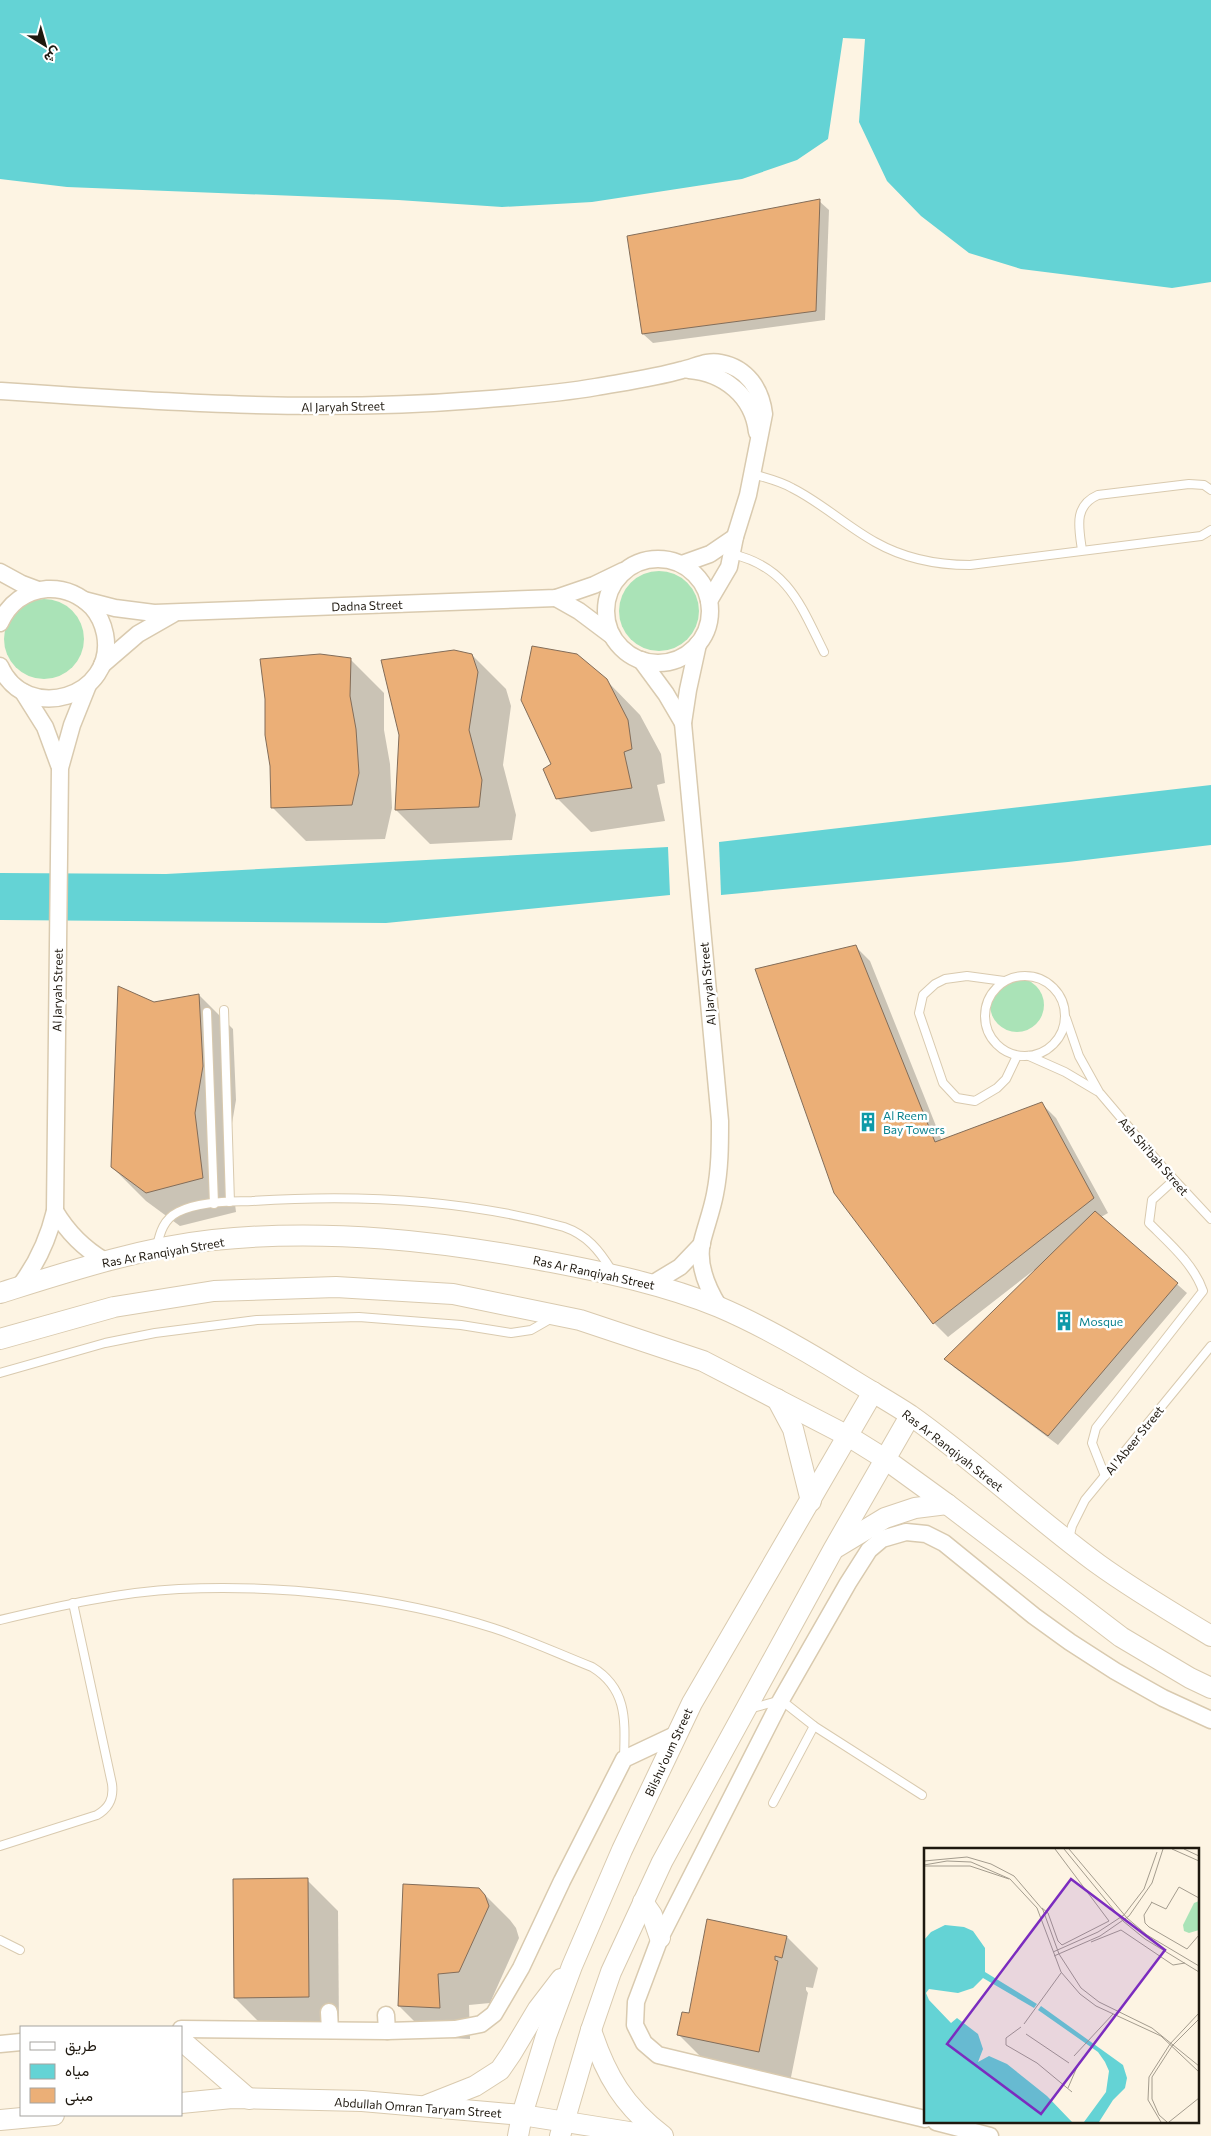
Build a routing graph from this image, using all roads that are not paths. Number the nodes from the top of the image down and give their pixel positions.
1 (0, 391) edge
2 (753, 474) junction
3 (1211, 490) edge
4 (1211, 530) edge
5 (735, 537) junction
6 (1082, 550) junction
7 (732, 554) junction
8 (682, 564) junction
9 (623, 571) junction
10 (0, 572) edge
11 (38, 590) junction
12 (556, 598) junction
13 (84, 600) junction
14 (710, 600) junction
15 (177, 612) junction
16 (0, 622) edge
17 (611, 635) junction
18 (698, 644) junction
19 (824, 652) dead end
20 (641, 660) junction
21 (0, 666) edge
22 (100, 668) junction
23 (88, 685) junction
24 (22, 691) junction
25 (683, 723) junction
26 (60, 768) junction
27 (1004, 981) junction
28 (224, 1010) dead end
29 (207, 1012) dead end
30 (1065, 1017) junction
31 (1017, 1056) junction
32 (1029, 1056) junction
33 (1099, 1092) junction
34 (1174, 1180) junction
35 (230, 1202) junction
36 (214, 1204) junction
37 (55, 1212) junction
38 (1211, 1219) edge
39 (702, 1244) junction
40 (156, 1250) junction
41 (105, 1261) junction
42 (614, 1274) junction
43 (652, 1284) junction
44 (19, 1287) junction
45 (0, 1293) edge
46 (719, 1307) junction
47 (556, 1315) junction
48 (0, 1339) edge
49 (1211, 1346) edge
50 (0, 1373) edge
51 (873, 1392) junction
52 (777, 1399) junction
53 (910, 1416) junction
54 (848, 1436) junction
55 (885, 1459) junction
56 (1105, 1476) junction
57 (810, 1501) junction
58 (947, 1504) junction
59 (1068, 1540) junction
60 (833, 1550) junction
61 (73, 1602) junction
62 (0, 1620) edge
63 (1211, 1636) edge
64 (1211, 1688) edge
65 (781, 1700) junction
66 (745, 1710) junction
67 (1211, 1720) edge
68 (814, 1726) junction
69 (677, 1734) junction
70 (624, 1759) junction
71 (922, 1795) dead end
72 (773, 1803) dead end
73 (0, 1846) edge
74 (643, 1902) junction
75 (660, 1938) junction
76 (0, 1940) edge
77 (20, 1950) dead end
78 (572, 1966) junction
79 (329, 2012) dead end
80 (182, 2029) edge
81 (330, 2030) junction
82 (591, 2030) junction
83 (182, 2041) edge
84 (20, 2042) edge
85 (0, 2044) edge
86 (249, 2099) junction
87 (182, 2103) edge
88 (422, 2107) junction
89 (522, 2115) junction
90 (43, 2116) edge
91 (924, 2119) edge
92 (0, 2120) edge
93 (944, 2124) edge
94 (561, 2129) edge
95 (518, 2136) edge
96 (654, 2136) edge
97 (663, 2136) edge
98 (990, 2136) edge

1 - 2 street, Al Jaryah Street
2 - 5 street, Al Jaryah Street
2 - 6 lane
3 - 6 lane
4 - 6 lane
5 - 7 street, Al Jaryah Street
5 - 8 street
7 - 14 street, Al Jaryah Street
7 - 19 lane
8 - 9 street
8 - 14 street
9 - 12 street, Dadna Street
9 - 17 street
10 - 11 street
11 - 13 street, Dadna Street
11 - 16 street
12 - 15 street, Dadna Street
12 - 17 street
13 - 15 street, Dadna Street
13 - 22 street
14 - 18 street
15 - 22 street, Dadna Street
17 - 20 street
18 - 20 street
18 - 25 street, Al Jaryah Street
20 - 25 street, Al Jaryah Street
21 - 24 street
22 - 23 street
23 - 24 street
23 - 26 street, Al Jaryah Street
24 - 26 street, Al Jaryah Street
25 - 39 street, Al Jaryah Street
26 - 37 street, Al Jaryah Street
27 - 30 lane
27 - 31 lane
27 - 31 lane
28 - 35 lane
29 - 36 lane
30 - 32 lane
30 - 33 lane, Ash Shi'bah Street
31 - 32 lane
32 - 33 lane, Ash Shi'bah Street
33 - 34 lane, Ash Shi'bah Street
34 - 38 lane, Ash Shi'bah Street
34 - 56 lane
35 - 36 lane
35 - 42 lane
36 - 40 lane
37 - 41 street
37 - 44 street, Al Jaryah Street
39 - 43 street, Al Jaryah Street
39 - 46 street, Al Jaryah Street
40 - 41 street, Ras Ar Ranqiyah Street
40 - 42 street, Ras Ar Ranqiyah Street
41 - 44 street, Ras Ar Ranqiyah Street
42 - 43 street, Ras Ar Ranqiyah Street
43 - 46 street, Ras Ar Ranqiyah Street
44 - 45 street, Ras Ar Ranqiyah Street
46 - 51 street, Ras Ar Ranqiyah Street
47 - 48 street
47 - 50 lane
47 - 52 street
49 - 56 lane, Al 'Abeer Street
51 - 53 street, Ras Ar Ranqiyah Street
51 - 54 street, Bilshu'oum Street
52 - 54 street
52 - 57 street
53 - 55 street
53 - 59 street, Ras Ar Ranqiyah Street
54 - 55 street
54 - 57 street, Bilshu'oum Street
55 - 58 street
55 - 60 street
56 - 59 lane, Al 'Abeer Street
57 - 69 street, Bilshu'oum Street
58 - 60 street
58 - 64 street
59 - 63 street, Ras Ar Ranqiyah Street
60 - 66 street
61 - 62 lane
61 - 70 lane
61 - 73 lane
65 - 66 lane
65 - 67 street
65 - 68 lane
65 - 75 street
66 - 74 street
68 - 71 lane
68 - 72 lane
69 - 70 street
69 - 78 street, Bilshu'oum Street
70 - 81 street
74 - 75 street
74 - 82 street
75 - 91 street
76 - 77 lane
78 - 88 street
78 - 89 street, Bilshu'oum Street
79 - 81 street
80 - 81 street
82 - 94 street
82 - 97 street
83 - 86 street
84 - 85 street
86 - 87 street, Abdullah Omran Taryam Street
86 - 88 street, Abdullah Omran Taryam Street
88 - 89 street, Abdullah Omran Taryam Street
89 - 94 street, Abdullah Omran Taryam Street
89 - 95 street, Bilshu'oum Street
90 - 92 street
93 - 98 street
94 - 96 street, Abdullah Omran Taryam Street

